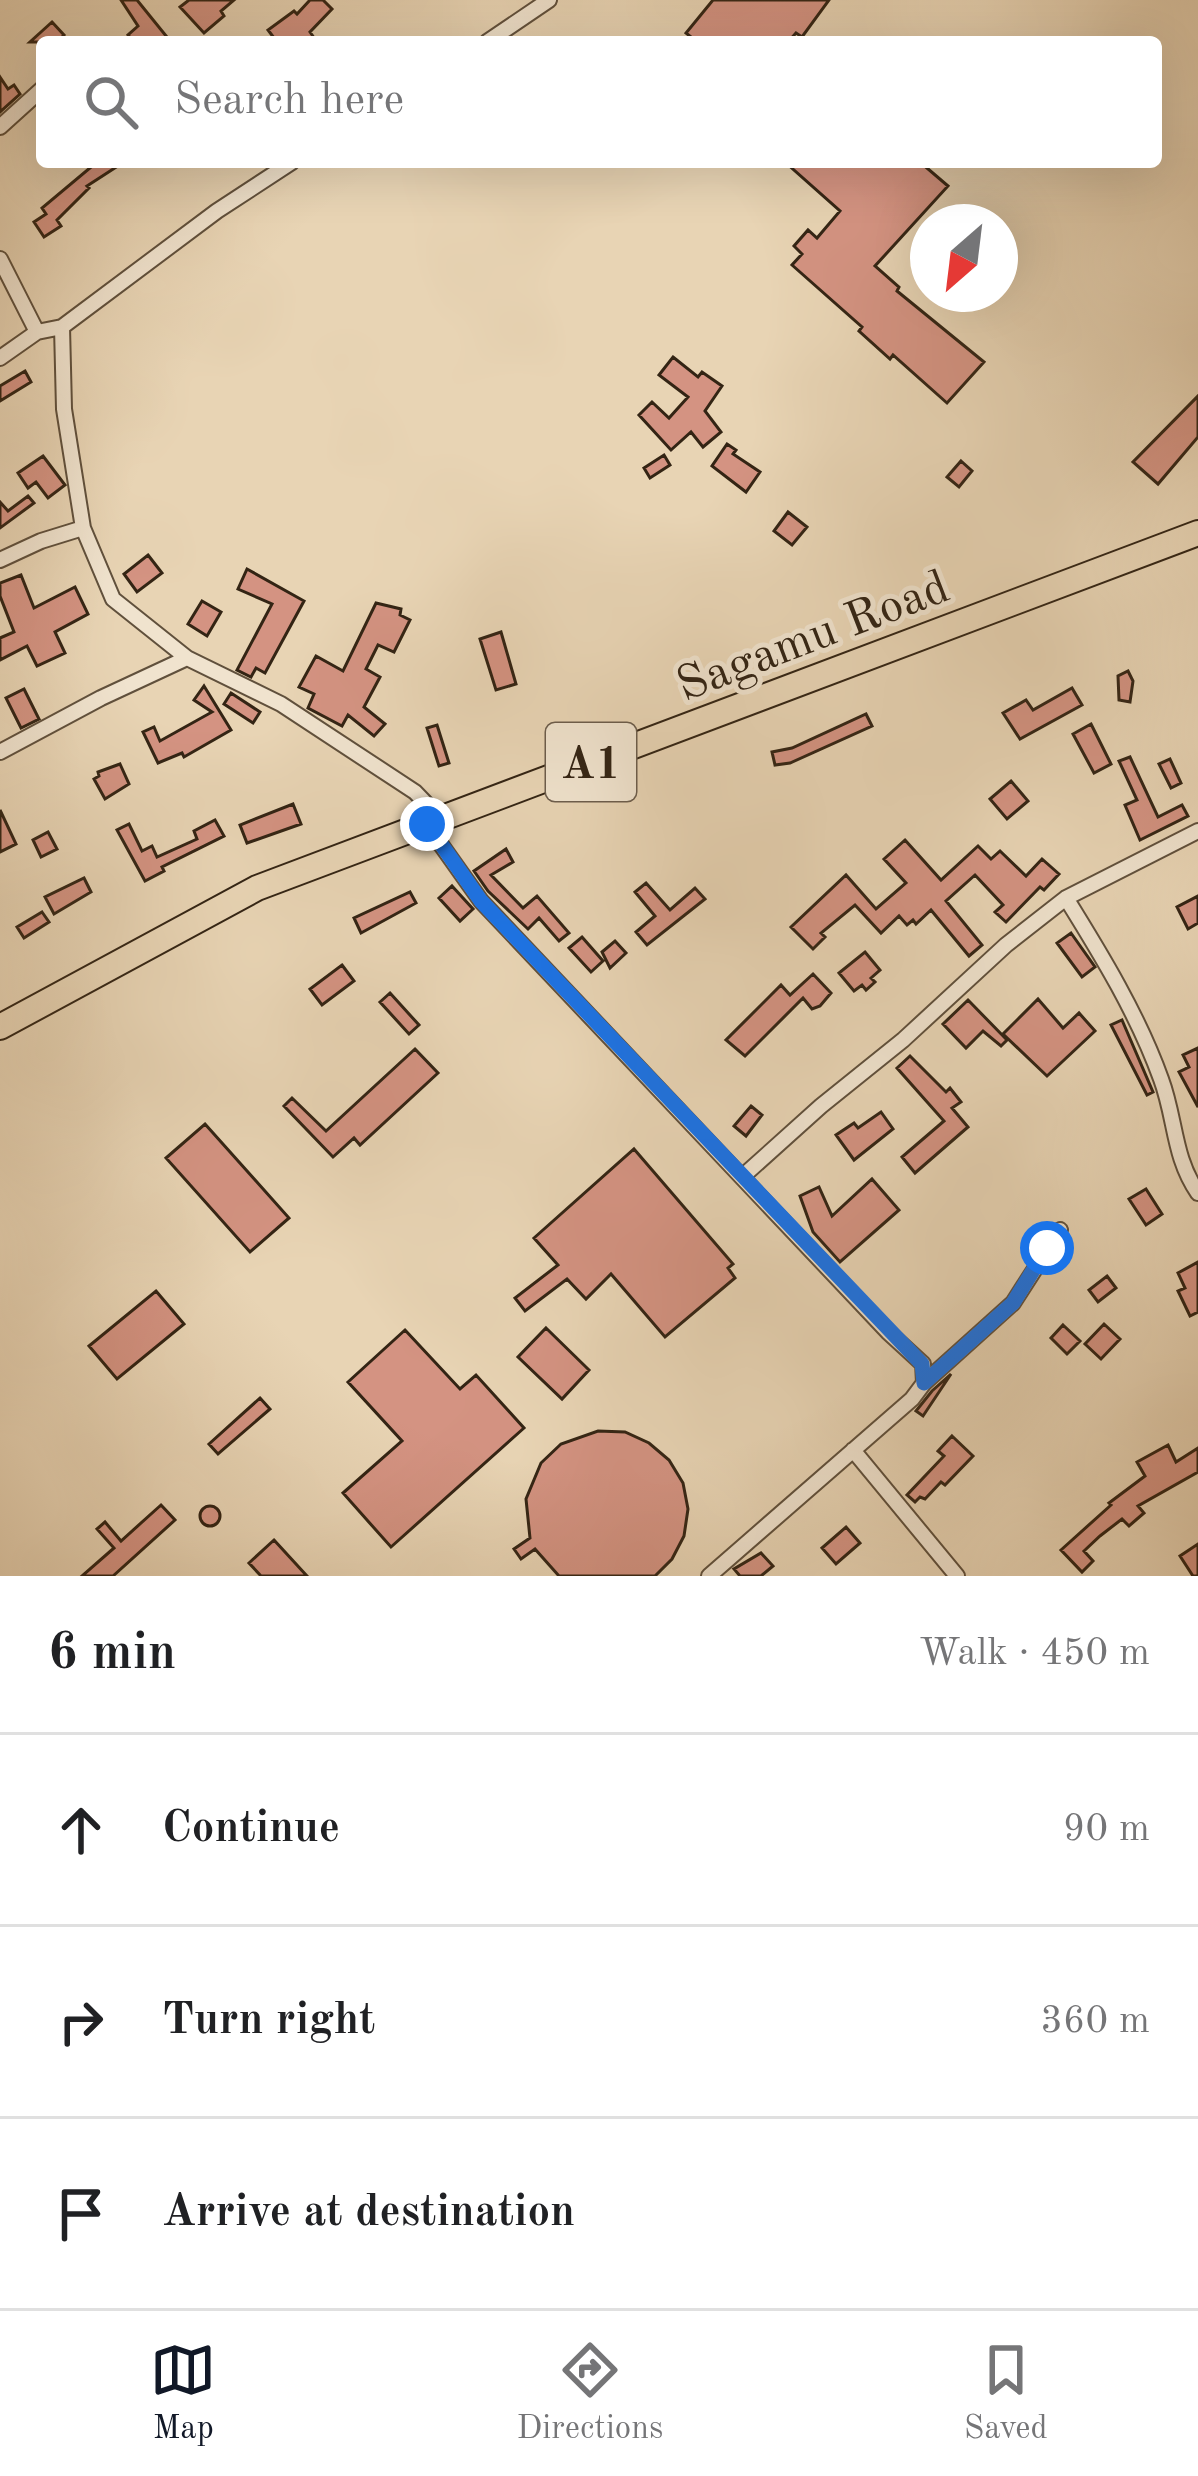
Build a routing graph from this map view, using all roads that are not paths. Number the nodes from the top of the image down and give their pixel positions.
1 (549, 0) edge
2 (496, 36) edge
3 (36, 94) edge
4 (0, 127) edge
5 (283, 168) edge
6 (0, 259) edge
7 (62, 327) junction
8 (37, 332) junction
9 (0, 358) edge
10 (83, 528) junction
11 (1198, 532) edge
12 (0, 560) edge
13 (188, 658) junction
14 (0, 752) edge
15 (434, 822) junction
16 (1198, 831) edge
17 (1066, 898) junction
18 (0, 1027) edge
19 (742, 1177) junction
20 (1198, 1192) edge
21 (1060, 1230) dead end
22 (924, 1383) junction
23 (853, 1450) junction
24 (710, 1576) edge
25 (957, 1576) edge

1 - 2 street
3 - 4 street
5 - 7 street
6 - 8 street
7 - 8 street
7 - 10 street
8 - 9 street
10 - 12 street
10 - 13 street
11 - 15 highway, Sagamu Road / A1
13 - 14 street
13 - 15 street
15 - 18 highway, Sagamu Road / A1
15 - 19 street
16 - 17 street
17 - 19 street
17 - 20 street
19 - 22 street
21 - 22 street
22 - 23 street
23 - 24 street
23 - 25 street

